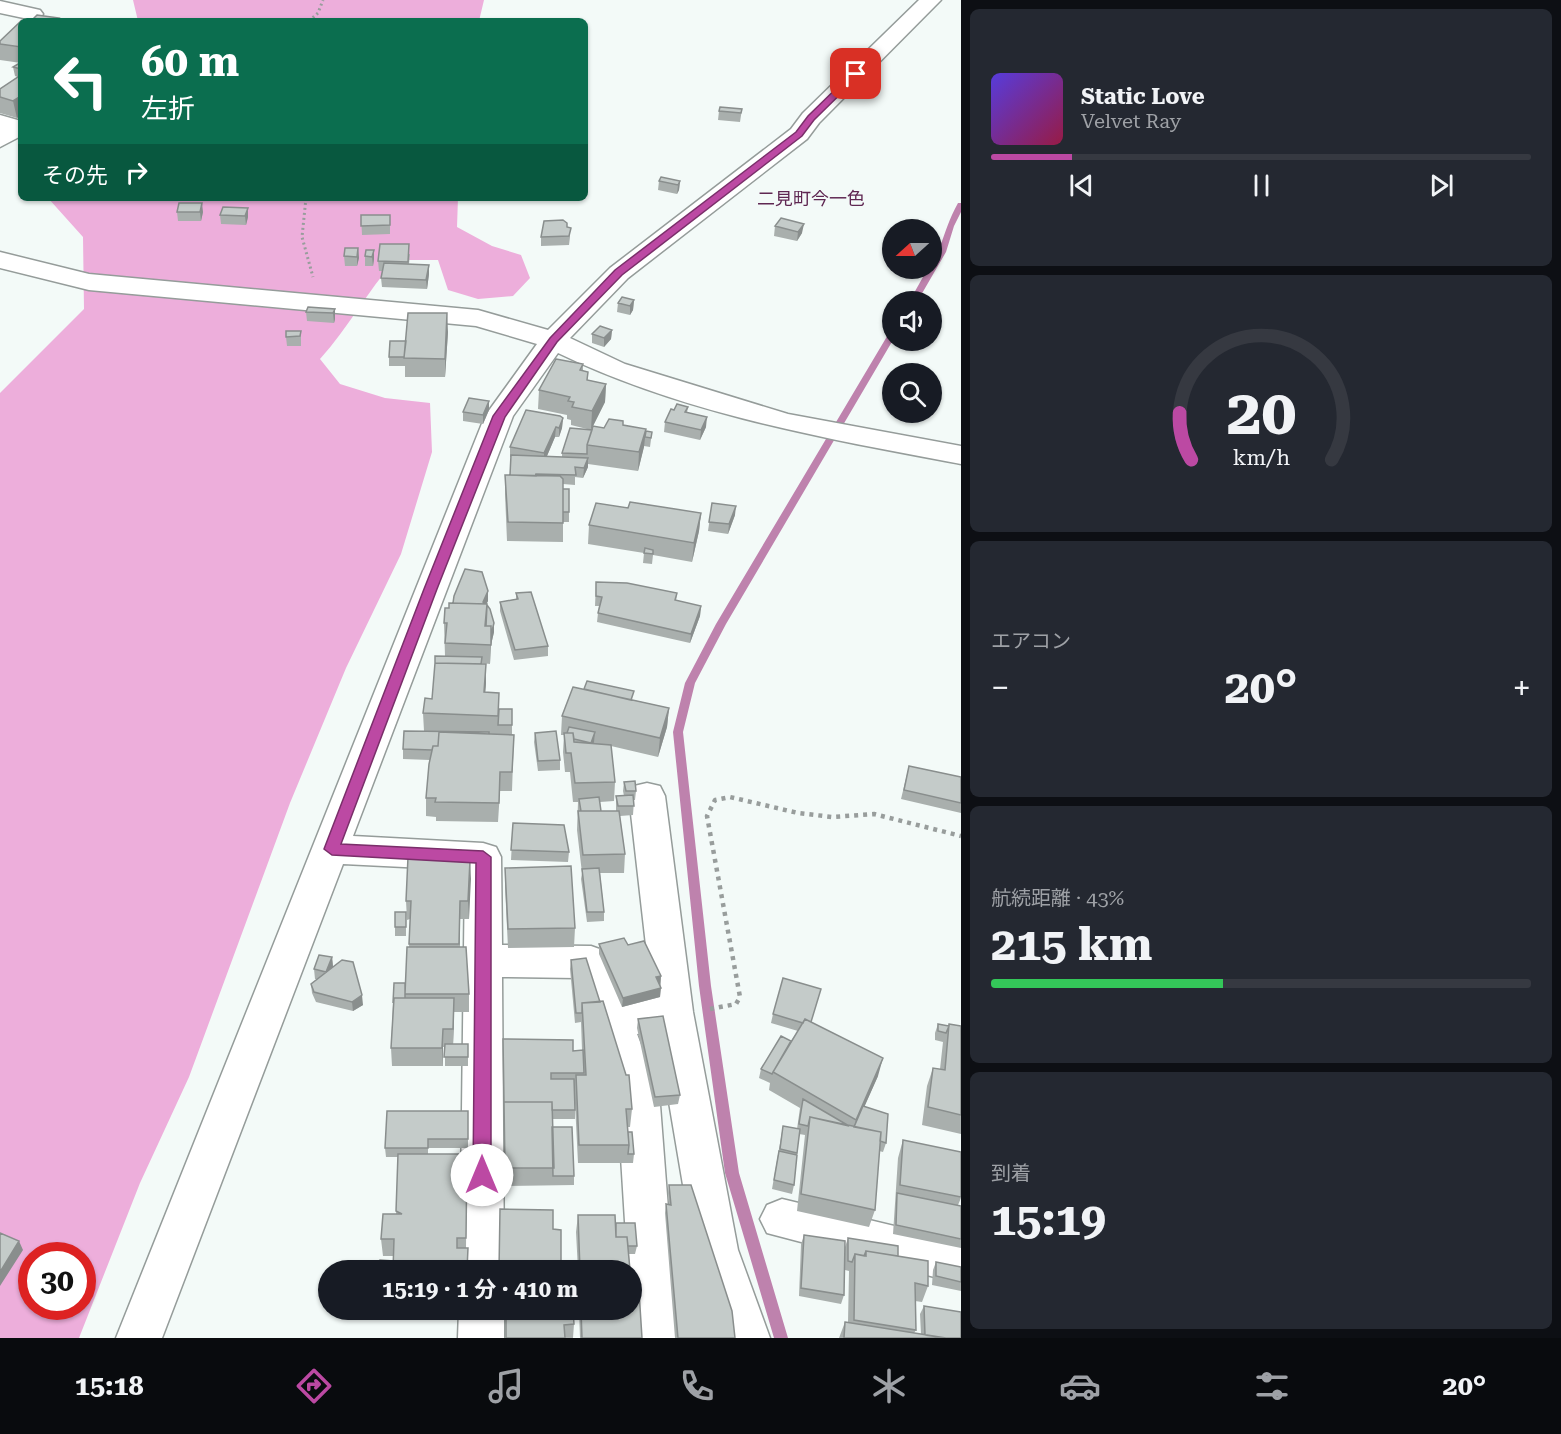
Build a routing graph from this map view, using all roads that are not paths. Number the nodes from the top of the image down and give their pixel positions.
1 (932, 0) edge
2 (0, 7) edge
3 (33, 14) dead end
4 (0, 122) edge
5 (18, 127) edge
6 (18, 128) edge
7 (0, 140) edge
8 (0, 261) edge
9 (554, 340) junction
10 (961, 455) edge
11 (647, 796) dead end
12 (332, 849) junction
13 (483, 961) junction
14 (673, 1012) junction
15 (612, 1021) junction
16 (782, 1219) dead end
17 (482, 1260) edge
18 (961, 1263) edge
19 (482, 1320) edge
20 (138, 1338) edge
21 (482, 1338) edge
22 (655, 1338) edge
23 (747, 1338) edge

1 - 9 street
2 - 3 street
4 - 5 street
6 - 7 street
8 - 9 street
9 - 10 street
9 - 12 street
11 - 14 street
12 - 13 street
12 - 20 street
13 - 15 street
13 - 17 street
14 - 15 street
14 - 23 street
15 - 22 street
16 - 18 street
19 - 21 street

